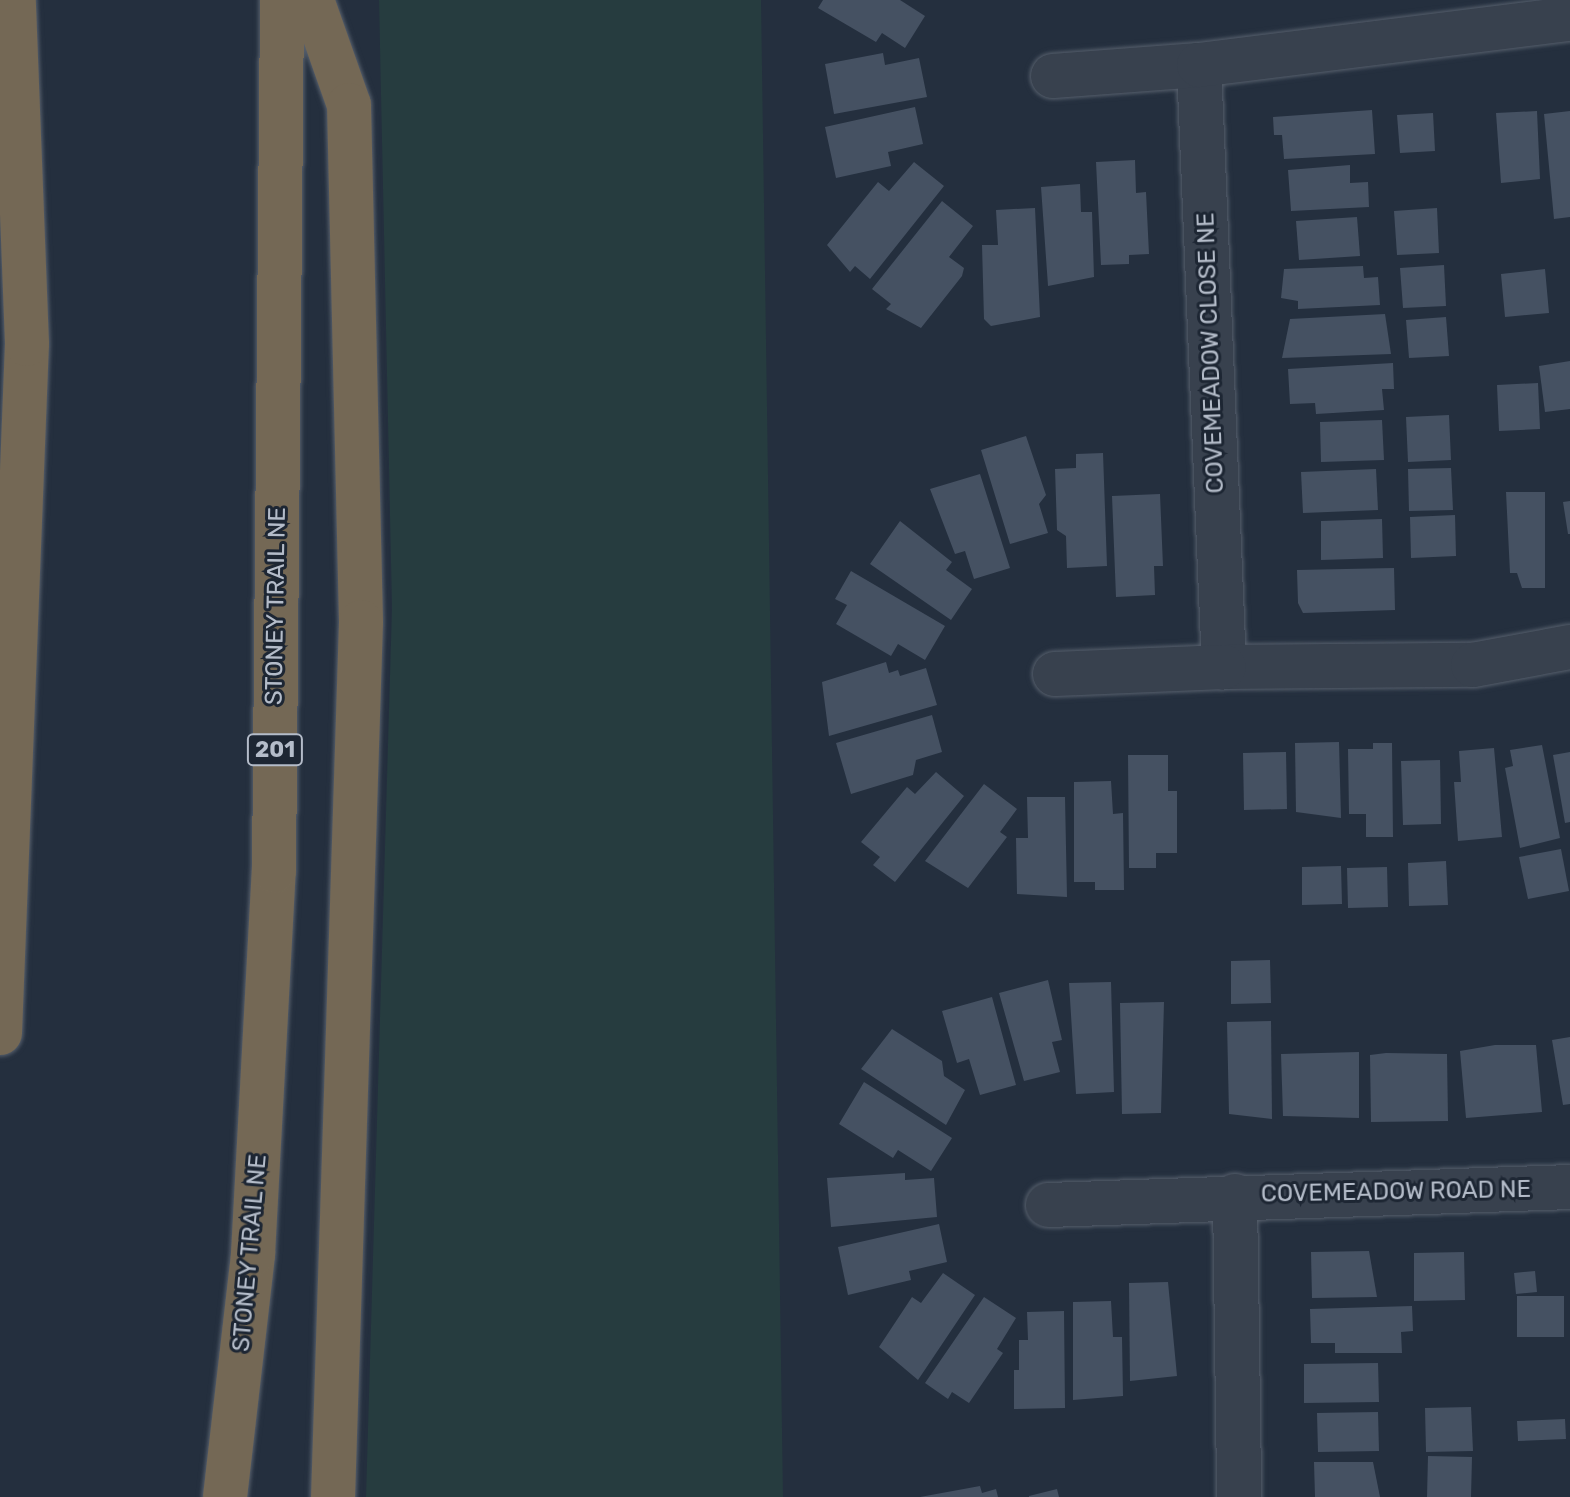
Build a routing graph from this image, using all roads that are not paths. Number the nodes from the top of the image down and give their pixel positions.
1 (14, 0) edge
2 (282, 0) edge
3 (312, 0) edge
4 (1570, 19) edge
5 (1199, 65) junction
6 (1053, 76) dead end
7 (1570, 647) edge
8 (1224, 667) junction
9 (1055, 674) dead end
10 (0, 1033) edge
11 (1570, 1187) edge
12 (1235, 1196) junction
13 (1048, 1205) dead end
14 (253, 1254) junction
15 (225, 1497) edge
16 (238, 1497) edge
17 (333, 1497) edge
18 (1239, 1497) edge

1 - 10 highway
2 - 14 highway, STONEY TRAIL NE / 201
3 - 17 highway
4 - 5 street
5 - 6 street
5 - 8 street, COVEMEADOW CLOSE NE
7 - 8 street
8 - 9 street
11 - 12 street, COVEMEADOW ROAD NE
12 - 13 street
12 - 18 street, COVEMEADOW ROAD NE
14 - 15 highway, STONEY TRAIL NE / 201
14 - 16 highway

